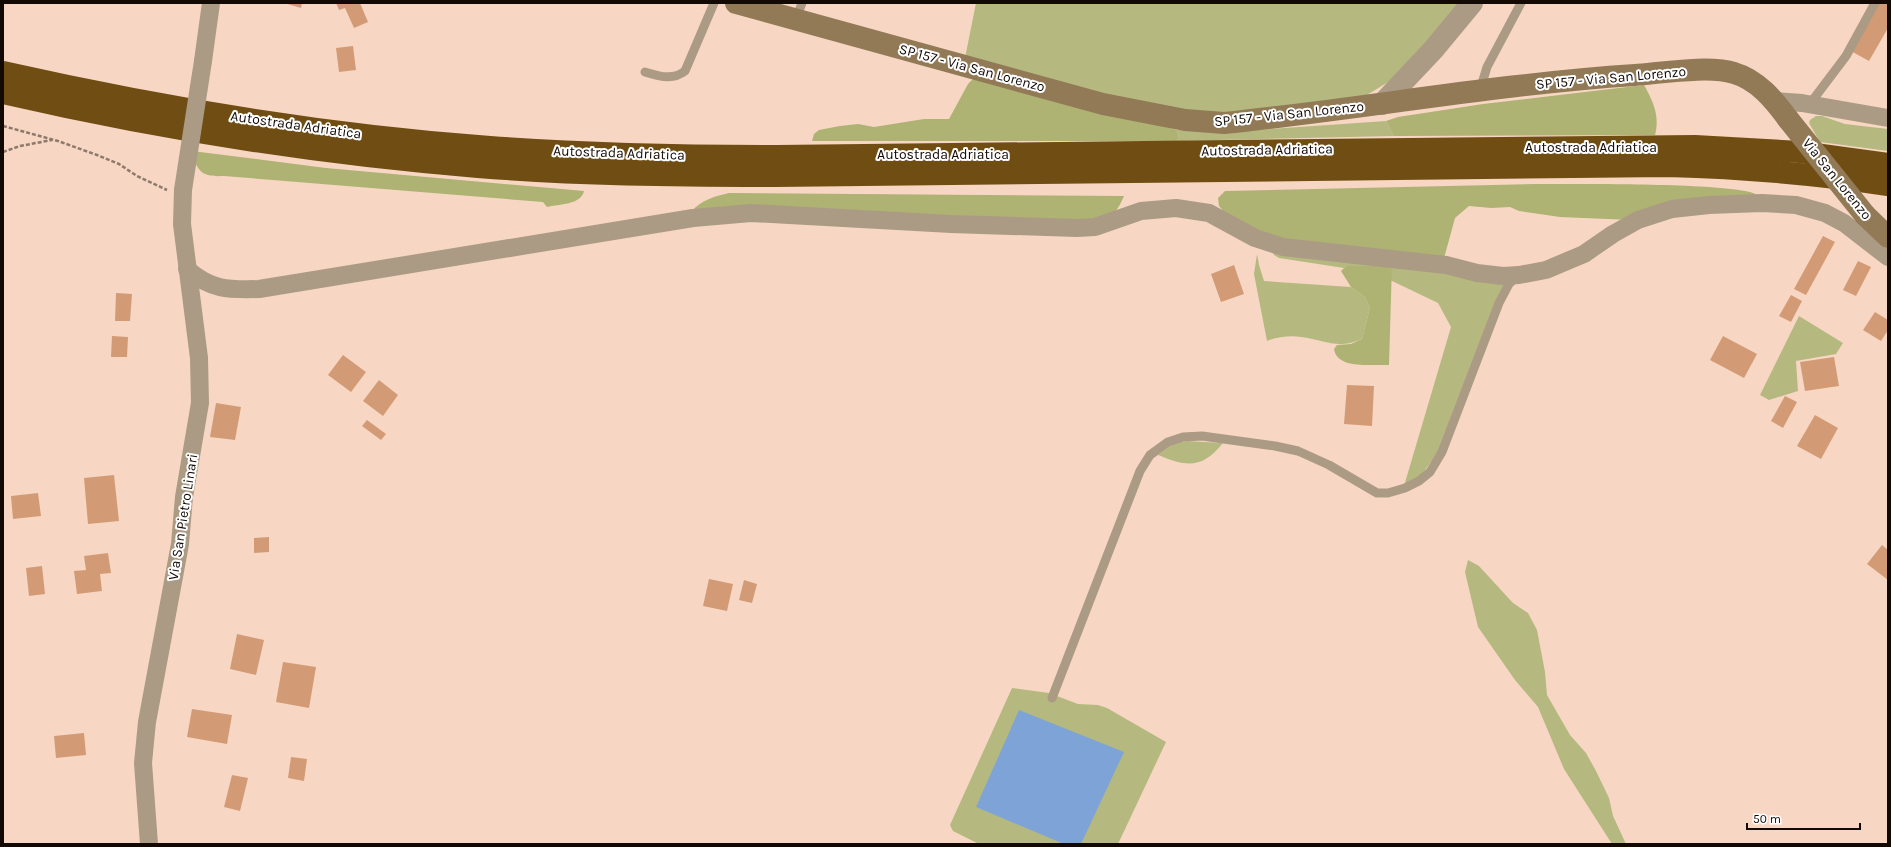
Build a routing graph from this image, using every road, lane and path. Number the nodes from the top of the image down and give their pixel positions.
1 (211, 3) edge
2 (714, 3) edge
3 (736, 3) edge
4 (1472, 3) edge
5 (1521, 3) edge
6 (1875, 4) edge
7 (799, 11) edge
8 (3, 72) edge
9 (645, 72) dead end
10 (1479, 91) junction
11 (3, 93) edge
12 (1776, 101) junction
13 (1382, 104) junction
14 (1808, 105) junction
15 (1888, 118) edge
16 (1788, 119) joint
17 (3, 126) edge
18 (54, 140) junction
19 (3, 152) edge
20 (1888, 164) edge
21 (1888, 185) edge
22 (183, 192) junction
23 (1888, 237) edge
24 (1888, 257) edge
25 (187, 269) junction
26 (1519, 276) junction
27 (1052, 698) dead end
28 (149, 844) edge

1 - 22 street, Via San Pietro Linari, bridge
2 - 9 lane
3 - 7 main road, SP 157 - Via San Lorenzo
4 - 13 street
5 - 10 lane
6 - 14 lane
7 - 13 main road, SP 157 - Via San Lorenzo
8 - 20 highway, Autostrada Adriatica
10 - 12 main road, SP 157 - Via San Lorenzo
10 - 13 main road, SP 157 - Via San Lorenzo
11 - 21 highway, Autostrada Adriatica
12 - 14 street
12 - 16 main road, SP 157 - Via San Lorenzo
14 - 15 street
16 - 23 main road, Via San Lorenzo, bridge
17 - 18 path
18 - 19 path
18 - 22 path
22 - 25 street, Via San Pietro Linari
24 - 26 street
25 - 26 street
25 - 28 street, Via San Pietro Linari
26 - 27 lane

